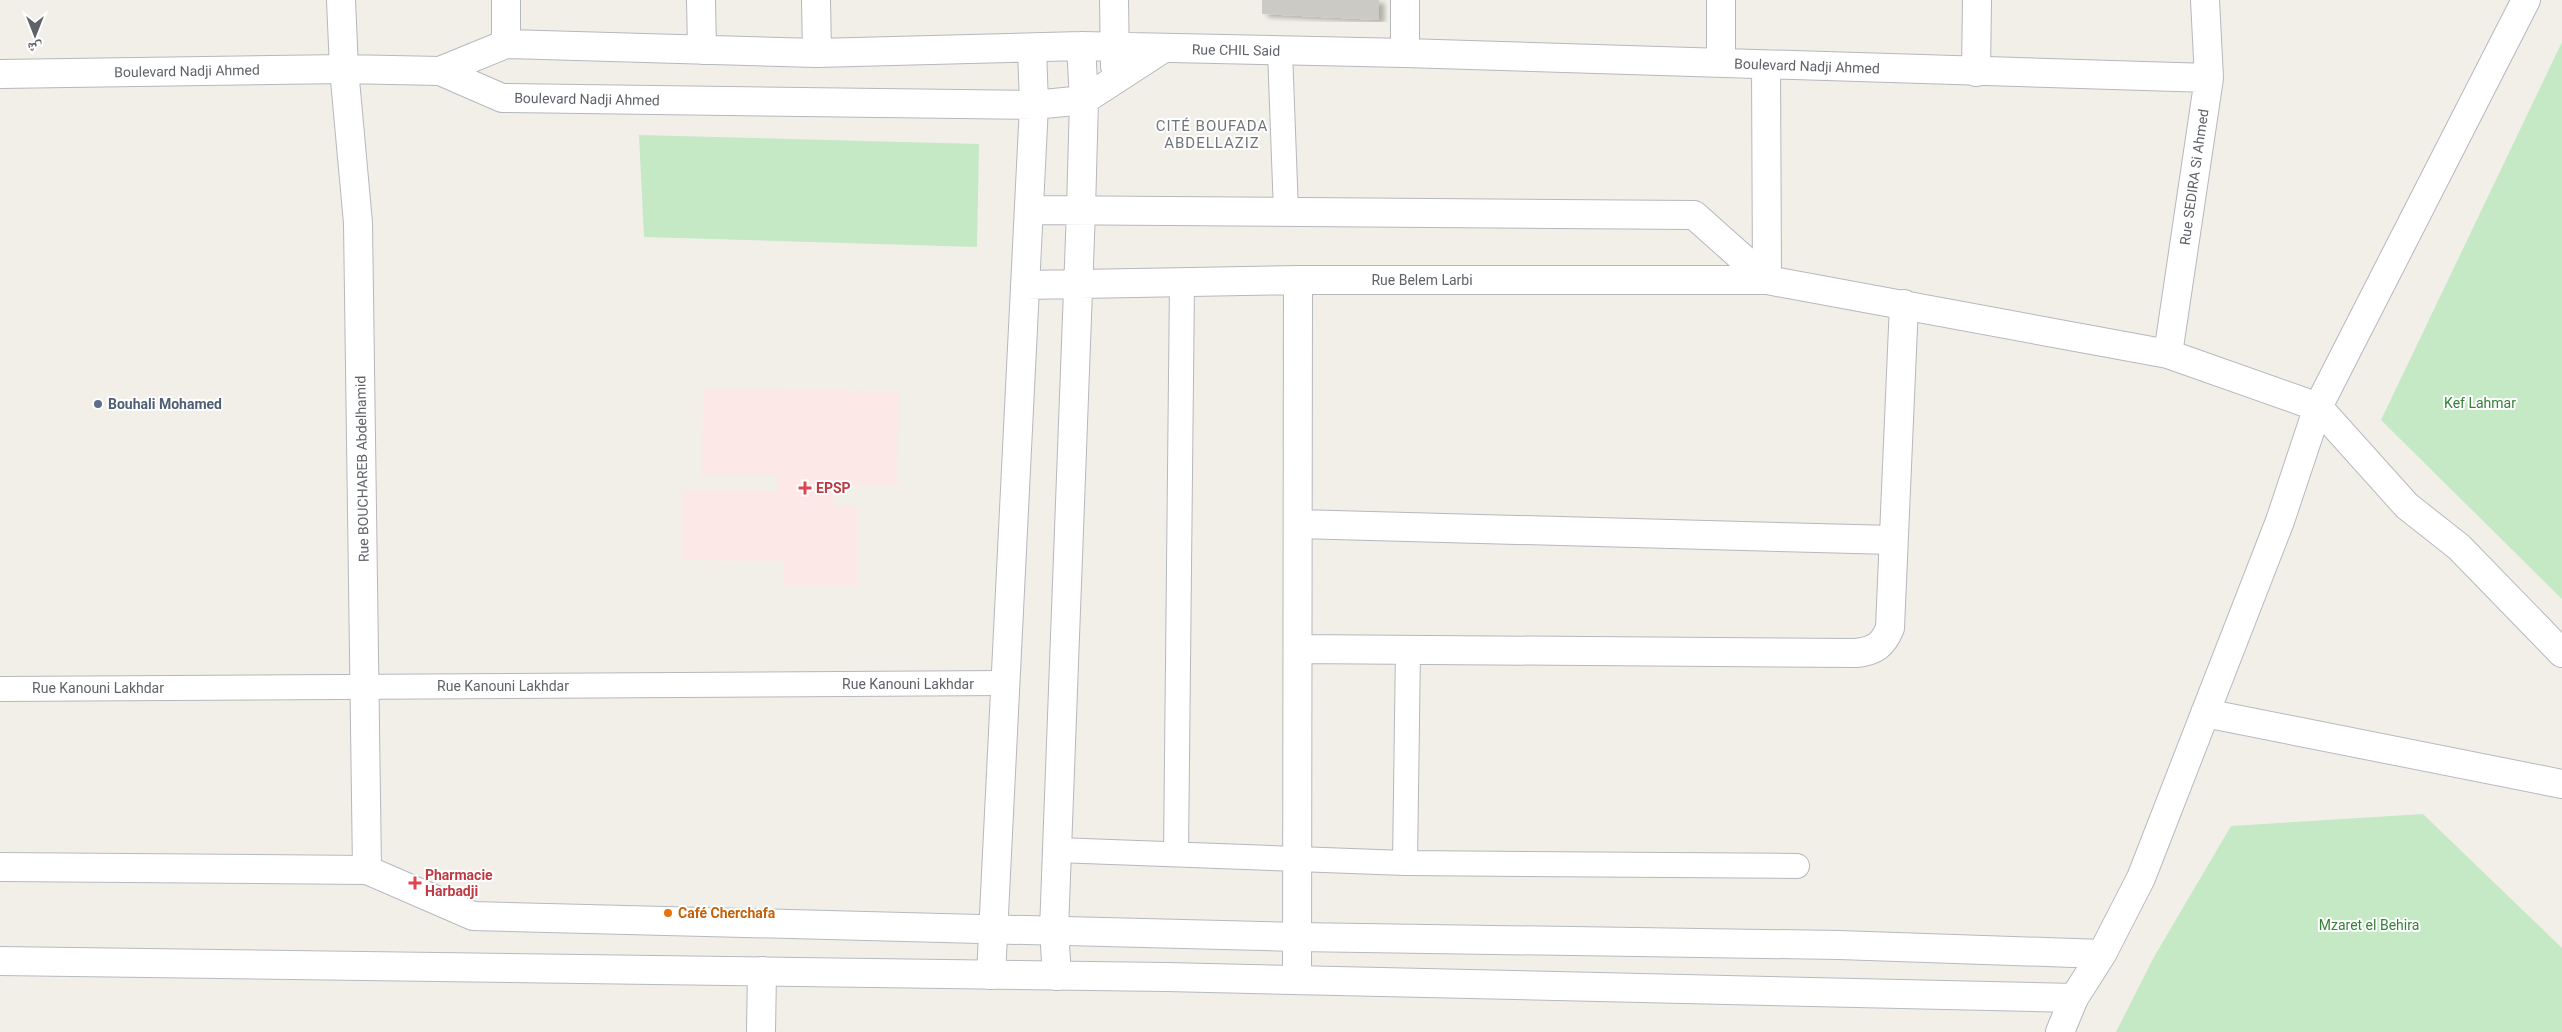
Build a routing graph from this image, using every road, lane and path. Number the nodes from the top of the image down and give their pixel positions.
1 (341, 0) edge
2 (506, 0) edge
3 (701, 0) edge
4 (816, 0) edge
5 (1114, 0) edge
6 (1405, 0) edge
7 (1721, 0) edge
8 (1977, 0) edge
9 (2205, 0) edge
10 (2526, 0) edge
11 (506, 44) junction
12 (1081, 46) junction
13 (1032, 48) junction
14 (1115, 48) junction
15 (1164, 48) junction
16 (702, 50) junction
17 (1280, 51) junction
18 (817, 53) junction
19 (1405, 53) junction
20 (1721, 63) junction
21 (1766, 65) junction
22 (344, 69) junction
23 (440, 71) junction
24 (1976, 72) junction
25 (0, 74) edge
26 (2208, 78) junction
27 (1115, 80) junction
28 (1084, 100) junction
29 (1034, 105) junction
30 (1029, 210) junction
31 (1081, 210) junction
32 (1286, 212) junction
33 (1298, 280) junction
34 (1767, 280) junction
35 (1078, 282) junction
36 (1182, 282) junction
37 (1025, 285) junction
38 (1904, 304) junction
39 (2168, 354) junction
40 (2318, 408) junction
41 (1298, 524) junction
42 (1893, 540) junction
43 (1298, 649) junction
44 (1408, 649) junction
45 (2562, 653) edge
46 (1005, 683) junction
47 (363, 686) junction
48 (0, 689) edge
49 (2205, 713) junction
50 (2562, 784) edge
51 (1058, 850) junction
52 (1176, 854) junction
53 (1298, 859) junction
54 (1405, 863) junction
55 (1796, 866) dead end
56 (0, 867) edge
57 (367, 870) junction
58 (993, 928) junction
59 (1054, 930) junction
60 (1298, 937) junction
61 (2102, 954) junction
62 (0, 961) edge
63 (762, 972) junction
64 (990, 975) junction
65 (1058, 976) junction
66 (1298, 980) junction
67 (2074, 998) junction
68 (761, 1032) edge
69 (2060, 1032) edge

1 - 22 street, Rue BOUCHAREB Abdelhamid
2 - 11 street
3 - 16 street
4 - 18 street
5 - 14 street
6 - 19 street
7 - 20 street
8 - 24 street
9 - 26 street, Rue SEDIRA Si Ahmed
10 - 40 street
11 - 16 street, Rue CHIL Said
11 - 23 street
12 - 13 street, Rue CHIL Said
12 - 14 street, Rue CHIL Said
12 - 28 street
13 - 18 street, Rue CHIL Said
13 - 29 street
14 - 15 street, Rue CHIL Said
14 - 27 street
15 - 17 street, Rue CHIL Said
15 - 27 street, Boulevard Nadji Ahmed
16 - 18 street, Rue CHIL Said
17 - 19 street, Rue CHIL Said
17 - 32 lane
19 - 20 street, Boulevard Nadji Ahmed
20 - 21 street, Boulevard Nadji Ahmed
21 - 24 street, Boulevard Nadji Ahmed
21 - 34 street
22 - 23 street, Boulevard Nadji Ahmed
22 - 25 street, Boulevard Nadji Ahmed
22 - 47 street, Rue BOUCHAREB Abdelhamid
23 - 29 street, Boulevard Nadji Ahmed
24 - 26 street, Boulevard Nadji Ahmed
26 - 39 street, Rue SEDIRA Si Ahmed
27 - 28 street, Boulevard Nadji Ahmed
28 - 29 street, Boulevard Nadji Ahmed
28 - 31 street
29 - 30 street
30 - 31 street
30 - 37 street
31 - 32 street
31 - 35 street
32 - 34 street
33 - 34 street, Rue Belem Larbi
33 - 36 street, Rue Belem Larbi
33 - 41 street
34 - 38 street, Rue Belem Larbi
35 - 36 street, Rue Belem Larbi
35 - 37 street, Rue Belem Larbi
35 - 51 street
36 - 52 lane
37 - 46 street
38 - 39 street, Rue Belem Larbi
38 - 42 street
39 - 40 street, Rue Belem Larbi
40 - 45 street
40 - 49 street
41 - 42 street
41 - 43 street
42 - 44 street
43 - 44 street
43 - 53 street
44 - 54 lane
46 - 47 lane, Rue Kanouni Lakhdar
46 - 58 street
47 - 48 lane, Rue Kanouni Lakhdar
47 - 57 street, Rue BOUCHAREB Abdelhamid
49 - 50 street
49 - 61 street
51 - 52 lane
51 - 59 street
52 - 53 lane
53 - 54 lane
53 - 60 street
54 - 55 lane
56 - 57 street
57 - 58 street
58 - 59 street
58 - 64 street
59 - 60 street
59 - 65 street
60 - 61 street
60 - 66 street
61 - 67 street
62 - 63 street
63 - 64 street
63 - 68 street
64 - 65 street
65 - 66 street
66 - 67 street
67 - 69 street

